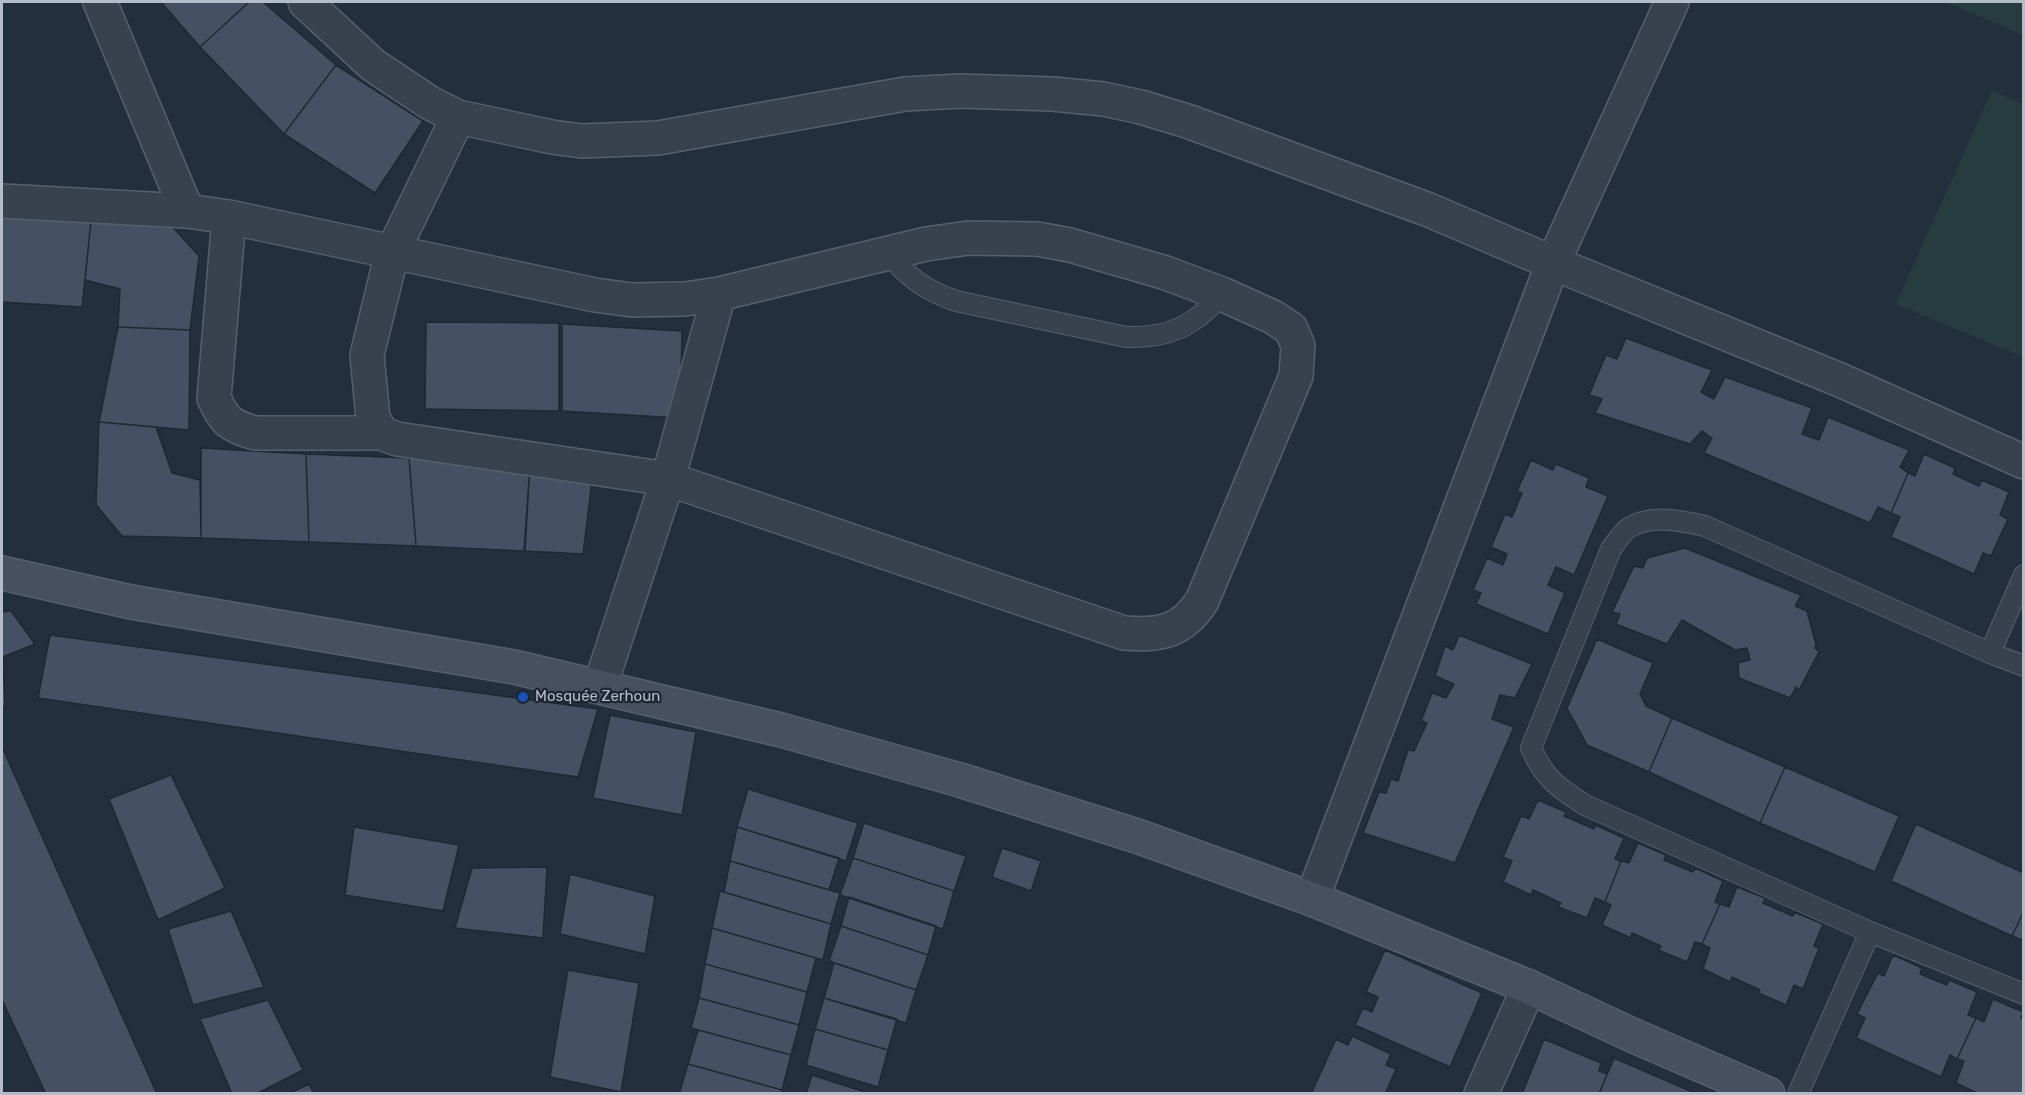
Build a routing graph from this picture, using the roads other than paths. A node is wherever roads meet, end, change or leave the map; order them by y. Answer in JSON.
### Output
{"nodes":[{"id":1,"x":99,"y":2,"type":"edge"},
{"id":2,"x":305,"y":2,"type":"edge"},
{"id":3,"x":1672,"y":2,"type":"edge"},
{"id":4,"x":458,"y":117,"type":"junction"},
{"id":5,"x":2,"y":201,"type":"edge"},
{"id":6,"x":187,"y":211,"type":"junction"},
{"id":7,"x":229,"y":217,"type":"junction"},
{"id":8,"x":888,"y":252,"type":"junction"},
{"id":9,"x":392,"y":253,"type":"junction"},
{"id":10,"x":1553,"y":263,"type":"junction"},
{"id":11,"x":719,"y":294,"type":"junction"},
{"id":12,"x":1221,"y":294,"type":"junction"},
{"id":13,"x":381,"y":433,"type":"junction"},
{"id":14,"x":2024,"y":462,"type":"edge"},
{"id":15,"x":668,"y":479,"type":"junction"},
{"id":16,"x":2,"y":573,"type":"edge"},
{"id":17,"x":2024,"y":575,"type":"edge"},
{"id":18,"x":1990,"y":653,"type":"junction"},
{"id":19,"x":2024,"y":666,"type":"edge"},
{"id":20,"x":600,"y":686,"type":"junction"},
{"id":21,"x":1312,"y":899,"type":"junction"},
{"id":22,"x":1870,"y":932,"type":"junction"},
{"id":23,"x":1529,"y":987,"type":"junction"},
{"id":24,"x":2024,"y":994,"type":"edge"},
{"id":25,"x":1481,"y":1094,"type":"edge"},
{"id":26,"x":1768,"y":1094,"type":"edge"},
{"id":27,"x":1798,"y":1094,"type":"edge"}],
"edges":[{"from":1,"to":6,"type":"street"},
{"from":2,"to":4,"type":"street"},
{"from":3,"to":10,"type":"street"},
{"from":4,"to":9,"type":"street"},
{"from":4,"to":10,"type":"street"},
{"from":5,"to":6,"type":"street"},
{"from":6,"to":7,"type":"street"},
{"from":7,"to":9,"type":"street"},
{"from":7,"to":13,"type":"street"},
{"from":8,"to":11,"type":"street"},
{"from":8,"to":12,"type":"street"},
{"from":8,"to":12,"type":"lane"},
{"from":9,"to":11,"type":"street"},
{"from":9,"to":13,"type":"street"},
{"from":10,"to":14,"type":"street"},
{"from":10,"to":21,"type":"street"},
{"from":11,"to":15,"type":"street"},
{"from":12,"to":15,"type":"street"},
{"from":13,"to":15,"type":"street"},
{"from":15,"to":20,"type":"street"},
{"from":16,"to":20,"type":"street"},
{"from":17,"to":18,"type":"lane"},
{"from":18,"to":19,"type":"lane"},
{"from":18,"to":22,"type":"lane"},
{"from":20,"to":21,"type":"street"},
{"from":21,"to":23,"type":"street"},
{"from":22,"to":24,"type":"lane"},
{"from":22,"to":27,"type":"lane"},
{"from":23,"to":25,"type":"street"},
{"from":23,"to":26,"type":"street"}]}
